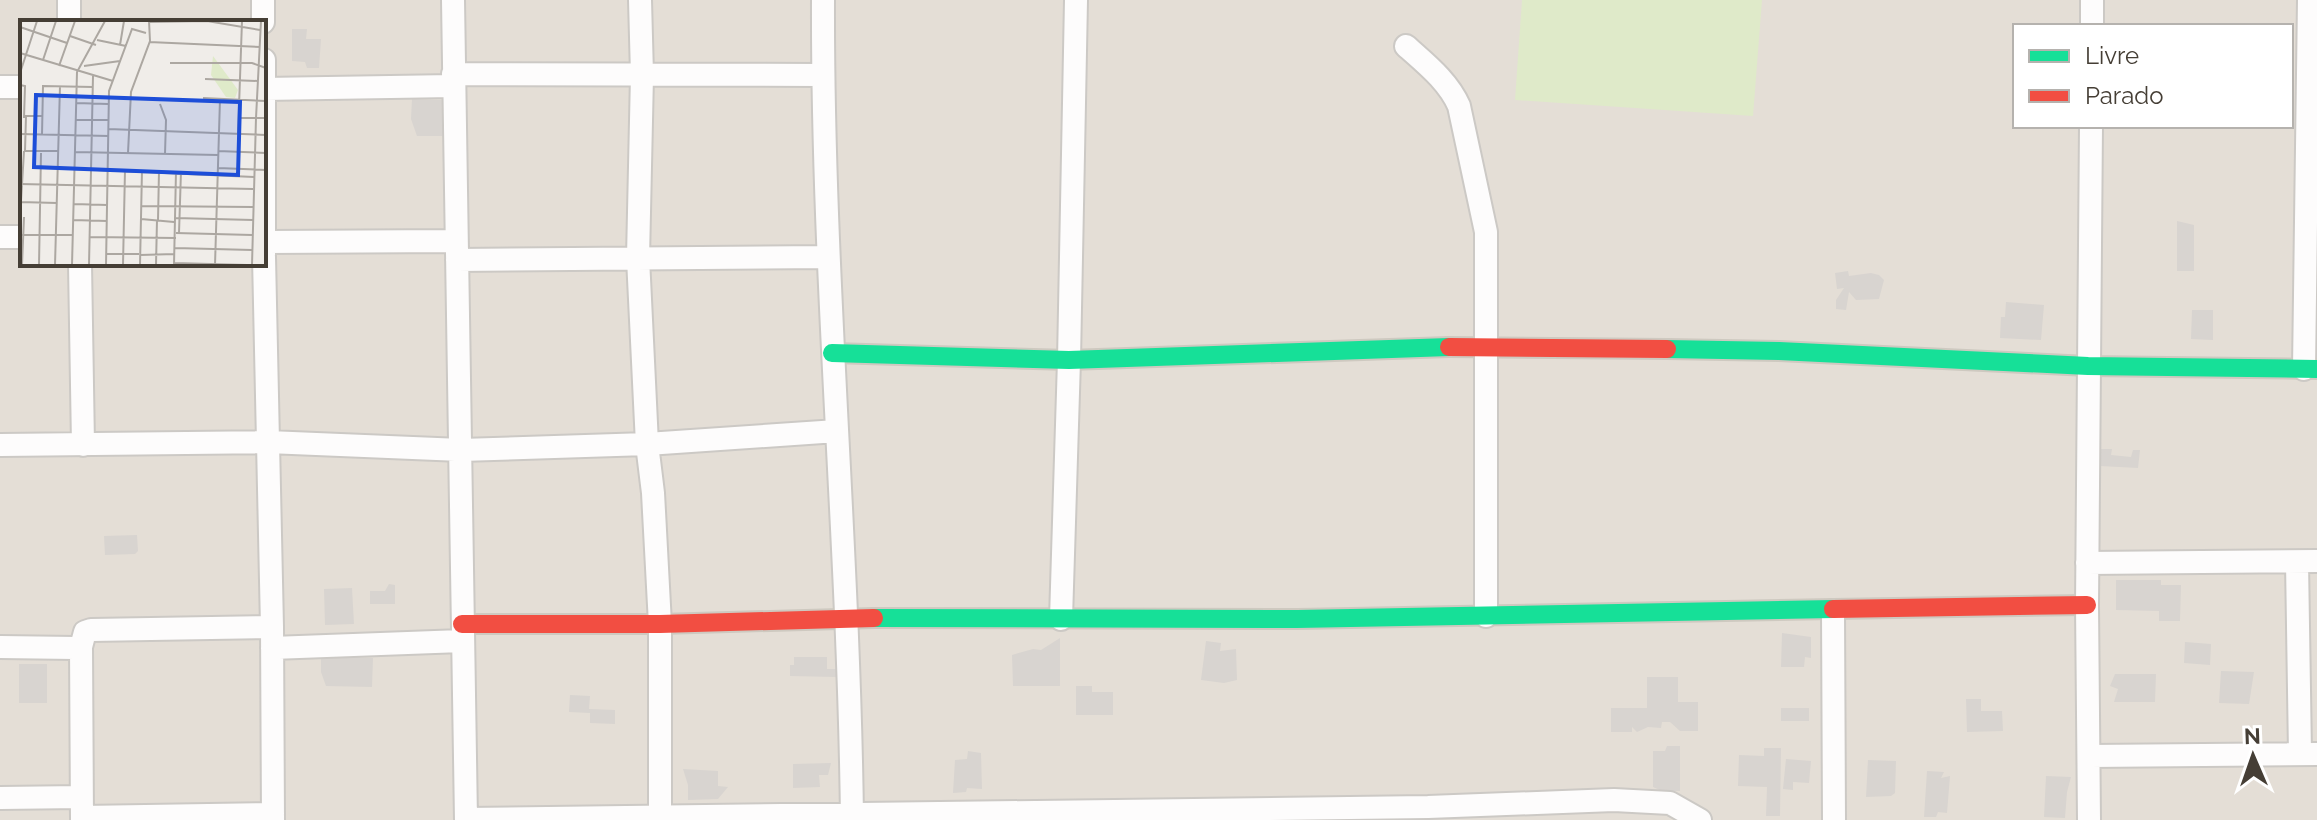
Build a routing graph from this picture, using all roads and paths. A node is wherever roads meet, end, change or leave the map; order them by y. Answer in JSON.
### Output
{"nodes":[{"id":1,"x":453,"y":0,"type":"edge"},
{"id":2,"x":640,"y":0,"type":"edge"},
{"id":3,"x":823,"y":0,"type":"edge"},
{"id":4,"x":1076,"y":0,"type":"edge"},
{"id":5,"x":2092,"y":0,"type":"edge"},
{"id":6,"x":2309,"y":0,"type":"edge"},
{"id":7,"x":2092,"y":24,"type":"edge"},
{"id":8,"x":1406,"y":46,"type":"dead end"},
{"id":9,"x":642,"y":75,"type":"junction"},
{"id":10,"x":822,"y":75,"type":"junction"},
{"id":11,"x":453,"y":80,"type":"junction"},
{"id":12,"x":266,"y":89,"type":"edge"},
{"id":13,"x":2091,"y":128,"type":"edge"},
{"id":14,"x":2311,"y":174,"type":"edge"},
{"id":15,"x":266,"y":242,"type":"edge"},
{"id":16,"x":456,"y":250,"type":"junction"},
{"id":17,"x":827,"y":257,"type":"junction"},
{"id":18,"x":638,"y":258,"type":"junction"},
{"id":19,"x":80,"y":266,"type":"edge"},
{"id":20,"x":264,"y":266,"type":"edge"},
{"id":21,"x":1486,"y":346,"type":"junction"},
{"id":22,"x":832,"y":353,"type":"junction"},
{"id":23,"x":1069,"y":360,"type":"junction"},
{"id":24,"x":2088,"y":366,"type":"junction"},
{"id":25,"x":2311,"y":369,"type":"edge"},
{"id":26,"x":837,"y":431,"type":"junction"},
{"id":27,"x":268,"y":442,"type":"junction"},
{"id":28,"x":647,"y":444,"type":"junction"},
{"id":29,"x":0,"y":445,"type":"edge"},
{"id":30,"x":83,"y":445,"type":"junction"},
{"id":31,"x":461,"y":450,"type":"junction"},
{"id":32,"x":2307,"y":562,"type":"edge"},
{"id":33,"x":2087,"y":563,"type":"junction"},
{"id":34,"x":2087,"y":605,"type":"junction"},
{"id":35,"x":1833,"y":611,"type":"junction"},
{"id":36,"x":1486,"y":616,"type":"junction"},
{"id":37,"x":847,"y":618,"type":"junction"},
{"id":38,"x":1061,"y":619,"type":"junction"},
{"id":39,"x":660,"y":624,"type":"junction"},
{"id":40,"x":462,"y":632,"type":"junction"},
{"id":41,"x":272,"y":637,"type":"junction"},
{"id":42,"x":0,"y":647,"type":"edge"},
{"id":43,"x":81,"y":647,"type":"junction"},
{"id":44,"x":2308,"y":754,"type":"edge"},
{"id":45,"x":2090,"y":756,"type":"junction"},
{"id":46,"x":0,"y":798,"type":"edge"},
{"id":47,"x":1615,"y":810,"type":"edge"},
{"id":48,"x":82,"y":811,"type":"edge"},
{"id":49,"x":1671,"y":811,"type":"edge"},
{"id":50,"x":1234,"y":814,"type":"edge"},
{"id":51,"x":1428,"y":814,"type":"edge"},
{"id":52,"x":1040,"y":815,"type":"edge"},
{"id":53,"x":273,"y":817,"type":"edge"},
{"id":54,"x":852,"y":818,"type":"edge"},
{"id":55,"x":660,"y":819,"type":"edge"},
{"id":56,"x":466,"y":820,"type":"edge"},
{"id":57,"x":1700,"y":820,"type":"edge"},
{"id":58,"x":1834,"y":820,"type":"edge"},
{"id":59,"x":2089,"y":820,"type":"edge"}],
"edges":[{"from":1,"to":11,"type":"street"},
{"from":2,"to":9,"type":"street"},
{"from":3,"to":10,"type":"street"},
{"from":4,"to":23,"type":"street"},
{"from":5,"to":7,"type":"street"},
{"from":6,"to":14,"type":"street"},
{"from":8,"to":21,"type":"street"},
{"from":9,"to":10,"type":"street"},
{"from":9,"to":11,"type":"street"},
{"from":9,"to":18,"type":"street"},
{"from":10,"to":17,"type":"street"},
{"from":11,"to":12,"type":"street"},
{"from":11,"to":16,"type":"street"},
{"from":13,"to":24,"type":"street"},
{"from":14,"to":25,"type":"street"},
{"from":15,"to":16,"type":"street"},
{"from":16,"to":18,"type":"street"},
{"from":16,"to":31,"type":"street"},
{"from":17,"to":18,"type":"street"},
{"from":17,"to":22,"type":"street"},
{"from":18,"to":28,"type":"street"},
{"from":19,"to":30,"type":"street"},
{"from":20,"to":27,"type":"street"},
{"from":21,"to":23,"type":"street"},
{"from":21,"to":24,"type":"street"},
{"from":21,"to":36,"type":"street"},
{"from":22,"to":23,"type":"street"},
{"from":22,"to":26,"type":"street"},
{"from":23,"to":38,"type":"street"},
{"from":24,"to":25,"type":"street"},
{"from":24,"to":33,"type":"street"},
{"from":26,"to":28,"type":"street"},
{"from":26,"to":37,"type":"street"},
{"from":27,"to":30,"type":"street"},
{"from":27,"to":31,"type":"street"},
{"from":27,"to":41,"type":"street"},
{"from":28,"to":31,"type":"street"},
{"from":28,"to":39,"type":"street"},
{"from":29,"to":30,"type":"street"},
{"from":31,"to":40,"type":"street"},
{"from":32,"to":33,"type":"street"},
{"from":32,"to":44,"type":"street"},
{"from":33,"to":34,"type":"street"},
{"from":34,"to":35,"type":"street"},
{"from":34,"to":45,"type":"street"},
{"from":35,"to":36,"type":"street"},
{"from":35,"to":58,"type":"street"},
{"from":36,"to":38,"type":"street"},
{"from":37,"to":38,"type":"street"},
{"from":37,"to":39,"type":"street"},
{"from":37,"to":54,"type":"street"},
{"from":39,"to":40,"type":"street"},
{"from":39,"to":55,"type":"street"},
{"from":40,"to":41,"type":"street"},
{"from":40,"to":56,"type":"street"},
{"from":41,"to":43,"type":"street"},
{"from":41,"to":53,"type":"street"},
{"from":42,"to":43,"type":"street"},
{"from":43,"to":48,"type":"street"},
{"from":44,"to":45,"type":"street"},
{"from":45,"to":59,"type":"street"},
{"from":46,"to":48,"type":"street"},
{"from":47,"to":49,"type":"street"},
{"from":47,"to":51,"type":"street"},
{"from":48,"to":53,"type":"street"},
{"from":49,"to":57,"type":"street"},
{"from":50,"to":51,"type":"street"},
{"from":50,"to":52,"type":"street"},
{"from":52,"to":54,"type":"street"},
{"from":54,"to":55,"type":"street"},
{"from":55,"to":56,"type":"street"}]}
